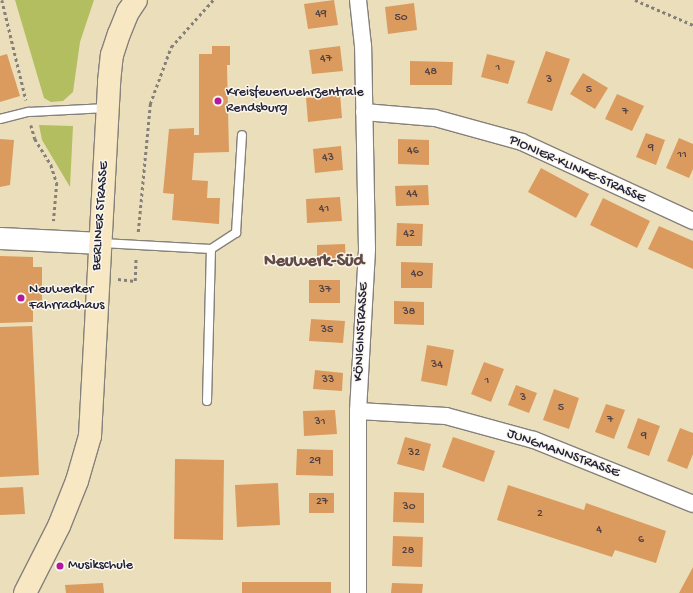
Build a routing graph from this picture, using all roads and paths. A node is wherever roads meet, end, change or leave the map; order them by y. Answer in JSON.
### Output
{"nodes":[{"id":1,"x":136,"y":0,"type":"edge"},
{"id":2,"x":213,"y":0,"type":"edge"},
{"id":3,"x":358,"y":0,"type":"edge"},
{"id":4,"x":635,"y":0,"type":"edge"},
{"id":5,"x":693,"y":25,"type":"edge"},
{"id":6,"x":108,"y":108,"type":"junction"},
{"id":7,"x":364,"y":112,"type":"junction"},
{"id":8,"x":0,"y":119,"type":"edge"},
{"id":9,"x":242,"y":135,"type":"dead end"},
{"id":10,"x":693,"y":221,"type":"edge"},
{"id":11,"x":0,"y":238,"type":"edge"},
{"id":12,"x":101,"y":243,"type":"junction"},
{"id":13,"x":136,"y":246,"type":"junction"},
{"id":14,"x":211,"y":249,"type":"junction"},
{"id":15,"x":97,"y":278,"type":"junction"},
{"id":16,"x":206,"y":401,"type":"dead end"},
{"id":17,"x":358,"y":411,"type":"junction"},
{"id":18,"x":693,"y":504,"type":"edge"},
{"id":19,"x":25,"y":593,"type":"edge"},
{"id":20,"x":358,"y":593,"type":"edge"}],
"edges":[{"from":1,"to":6,"type":"main road","name":"BERLINER STRASSE"},
{"from":2,"to":13,"type":"path"},
{"from":3,"to":7,"type":"street","name":"KÖNIGINSTRASSE"},
{"from":4,"to":5,"type":"path"},
{"from":6,"to":8,"type":"lane"},
{"from":6,"to":12,"type":"main road","name":"BERLINER STRASSE"},
{"from":7,"to":10,"type":"street","name":"PIONIER-KLINKE-STRASSE"},
{"from":7,"to":17,"type":"street","name":"KÖNIGINSTRASSE"},
{"from":9,"to":14,"type":"lane"},
{"from":11,"to":12,"type":"street"},
{"from":12,"to":13,"type":"lane"},
{"from":12,"to":15,"type":"main road","name":"BERLINER STRASSE"},
{"from":13,"to":14,"type":"lane"},
{"from":13,"to":15,"type":"path"},
{"from":14,"to":16,"type":"lane"},
{"from":15,"to":19,"type":"main road","name":"BERLINER STRASSE"},
{"from":17,"to":18,"type":"street","name":"JUNGMANNSTRASSE"},
{"from":17,"to":20,"type":"street","name":"KÖNIGINSTRASSE"}]}
